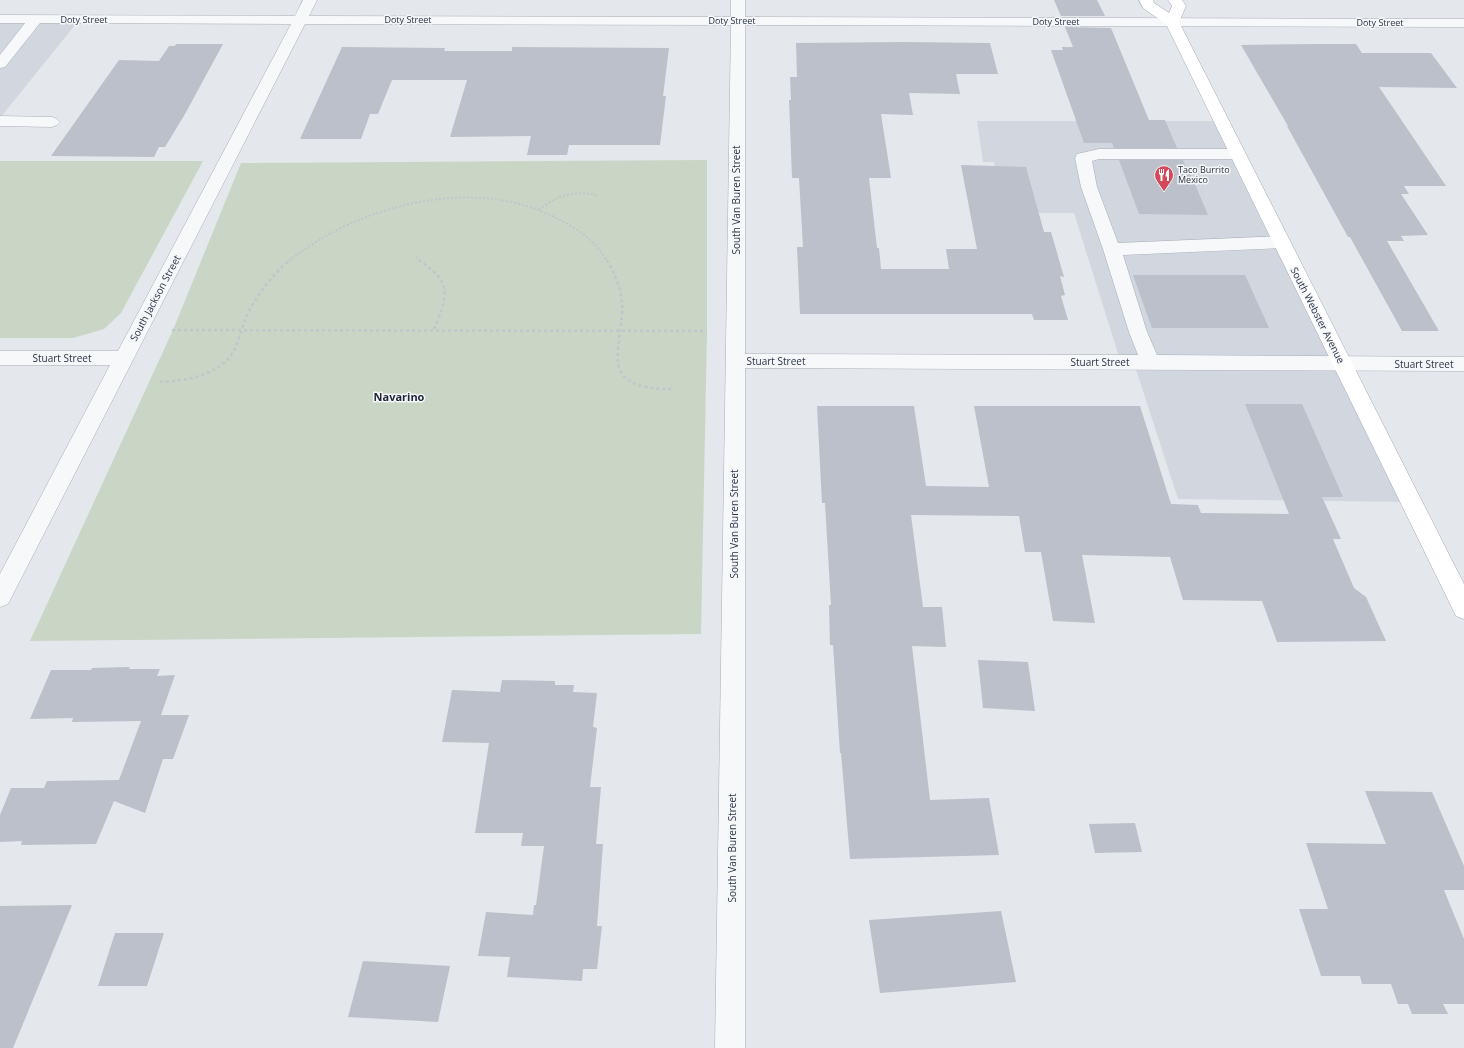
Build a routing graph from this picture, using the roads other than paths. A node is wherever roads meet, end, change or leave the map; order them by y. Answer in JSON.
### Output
{"nodes":[{"id":1,"x":310,"y":0,"type":"edge"},
{"id":2,"x":738,"y":0,"type":"edge"},
{"id":3,"x":1146,"y":0,"type":"edge"},
{"id":4,"x":1176,"y":0,"type":"edge"},
{"id":5,"x":0,"y":19,"type":"edge"},
{"id":6,"x":35,"y":20,"type":"junction"},
{"id":7,"x":299,"y":20,"type":"junction"},
{"id":8,"x":738,"y":21,"type":"junction"},
{"id":9,"x":1172,"y":22,"type":"junction"},
{"id":10,"x":1464,"y":23,"type":"edge"},
{"id":11,"x":5,"y":53,"type":"edge"},
{"id":12,"x":0,"y":64,"type":"edge"},
{"id":13,"x":0,"y":121,"type":"edge"},
{"id":14,"x":52,"y":122,"type":"dead end"},
{"id":15,"x":1237,"y":154,"type":"junction"},
{"id":16,"x":1281,"y":242,"type":"junction"},
{"id":17,"x":1112,"y":249,"type":"junction"},
{"id":18,"x":0,"y":358,"type":"edge"},
{"id":19,"x":124,"y":358,"type":"junction"},
{"id":20,"x":735,"y":361,"type":"junction"},
{"id":21,"x":1151,"y":363,"type":"junction"},
{"id":22,"x":1343,"y":363,"type":"junction"},
{"id":23,"x":1464,"y":364,"type":"edge"},
{"id":24,"x":0,"y":597,"type":"edge"},
{"id":25,"x":1464,"y":608,"type":"edge"},
{"id":26,"x":730,"y":1048,"type":"edge"}],
"edges":[{"from":1,"to":7,"type":"street","name":"South Jackson Street"},
{"from":2,"to":8,"type":"street","name":"South Van Buren Street"},
{"from":3,"to":9,"type":"main road","name":"South Webster Avenue"},
{"from":4,"to":9,"type":"main road"},
{"from":5,"to":6,"type":"street","name":"Doty Street"},
{"from":6,"to":7,"type":"street","name":"Doty Street"},
{"from":6,"to":11,"type":"street"},
{"from":7,"to":8,"type":"street","name":"Doty Street"},
{"from":7,"to":19,"type":"street","name":"South Jackson Street"},
{"from":8,"to":9,"type":"street","name":"Doty Street"},
{"from":8,"to":20,"type":"street","name":"South Van Buren Street"},
{"from":9,"to":10,"type":"street","name":"Doty Street"},
{"from":9,"to":15,"type":"main road","name":"South Webster Avenue"},
{"from":11,"to":12,"type":"street"},
{"from":13,"to":14,"type":"street"},
{"from":15,"to":16,"type":"main road","name":"South Webster Avenue"},
{"from":15,"to":17,"type":"street"},
{"from":16,"to":17,"type":"street"},
{"from":16,"to":22,"type":"main road","name":"South Webster Avenue"},
{"from":17,"to":21,"type":"street"},
{"from":18,"to":19,"type":"street","name":"Stuart Street"},
{"from":19,"to":24,"type":"street","name":"South Jackson Street"},
{"from":20,"to":21,"type":"street","name":"Stuart Street"},
{"from":20,"to":26,"type":"street","name":"South Van Buren Street"},
{"from":21,"to":22,"type":"street","name":"Stuart Street"},
{"from":22,"to":23,"type":"street","name":"Stuart Street"},
{"from":22,"to":25,"type":"main road","name":"South Webster Avenue"}]}
